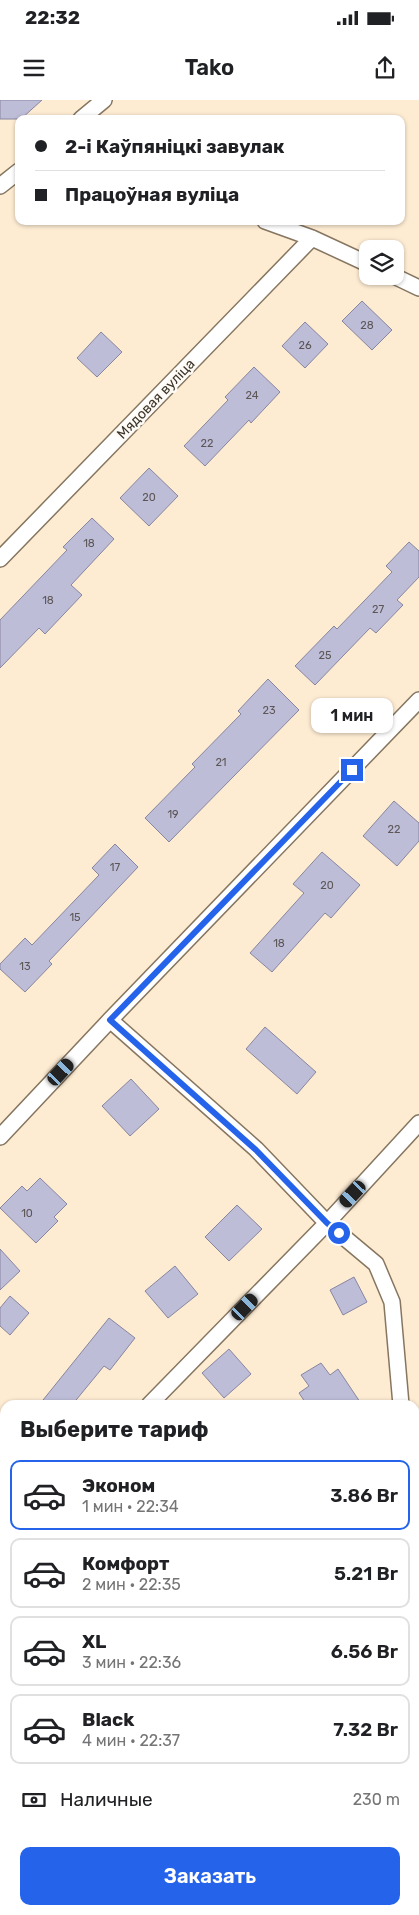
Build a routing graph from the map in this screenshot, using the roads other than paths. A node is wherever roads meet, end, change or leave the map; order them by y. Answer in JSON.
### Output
{"nodes":[{"id":1,"x":104,"y":100,"type":"edge"},
{"id":2,"x":86,"y":115,"type":"edge"},
{"id":3,"x":15,"y":173,"type":"edge"},
{"id":4,"x":0,"y":186,"type":"edge"},
{"id":5,"x":277,"y":225,"type":"edge"},
{"id":6,"x":312,"y":238,"type":"junction"},
{"id":7,"x":359,"y":260,"type":"edge"},
{"id":8,"x":404,"y":281,"type":"edge"},
{"id":9,"x":419,"y":288,"type":"edge"},
{"id":10,"x":0,"y":559,"type":"edge"},
{"id":11,"x":419,"y":700,"type":"edge"},
{"id":12,"x":110,"y":1020,"type":"junction"},
{"id":13,"x":419,"y":1123,"type":"edge"},
{"id":14,"x":0,"y":1137,"type":"edge"},
{"id":15,"x":327,"y":1223,"type":"junction"},
{"id":16,"x":154,"y":1400,"type":"edge"},
{"id":17,"x":401,"y":1400,"type":"edge"}],
"edges":[{"from":1,"to":2,"type":"street"},
{"from":3,"to":4,"type":"street"},
{"from":5,"to":6,"type":"street"},
{"from":6,"to":7,"type":"street"},
{"from":6,"to":10,"type":"street","name":"Мядовая вуліца"},
{"from":8,"to":9,"type":"street"},
{"from":11,"to":12,"type":"street"},
{"from":12,"to":14,"type":"street"},
{"from":12,"to":15,"type":"street"},
{"from":13,"to":15,"type":"street"},
{"from":15,"to":16,"type":"street"},
{"from":15,"to":17,"type":"street"}]}
